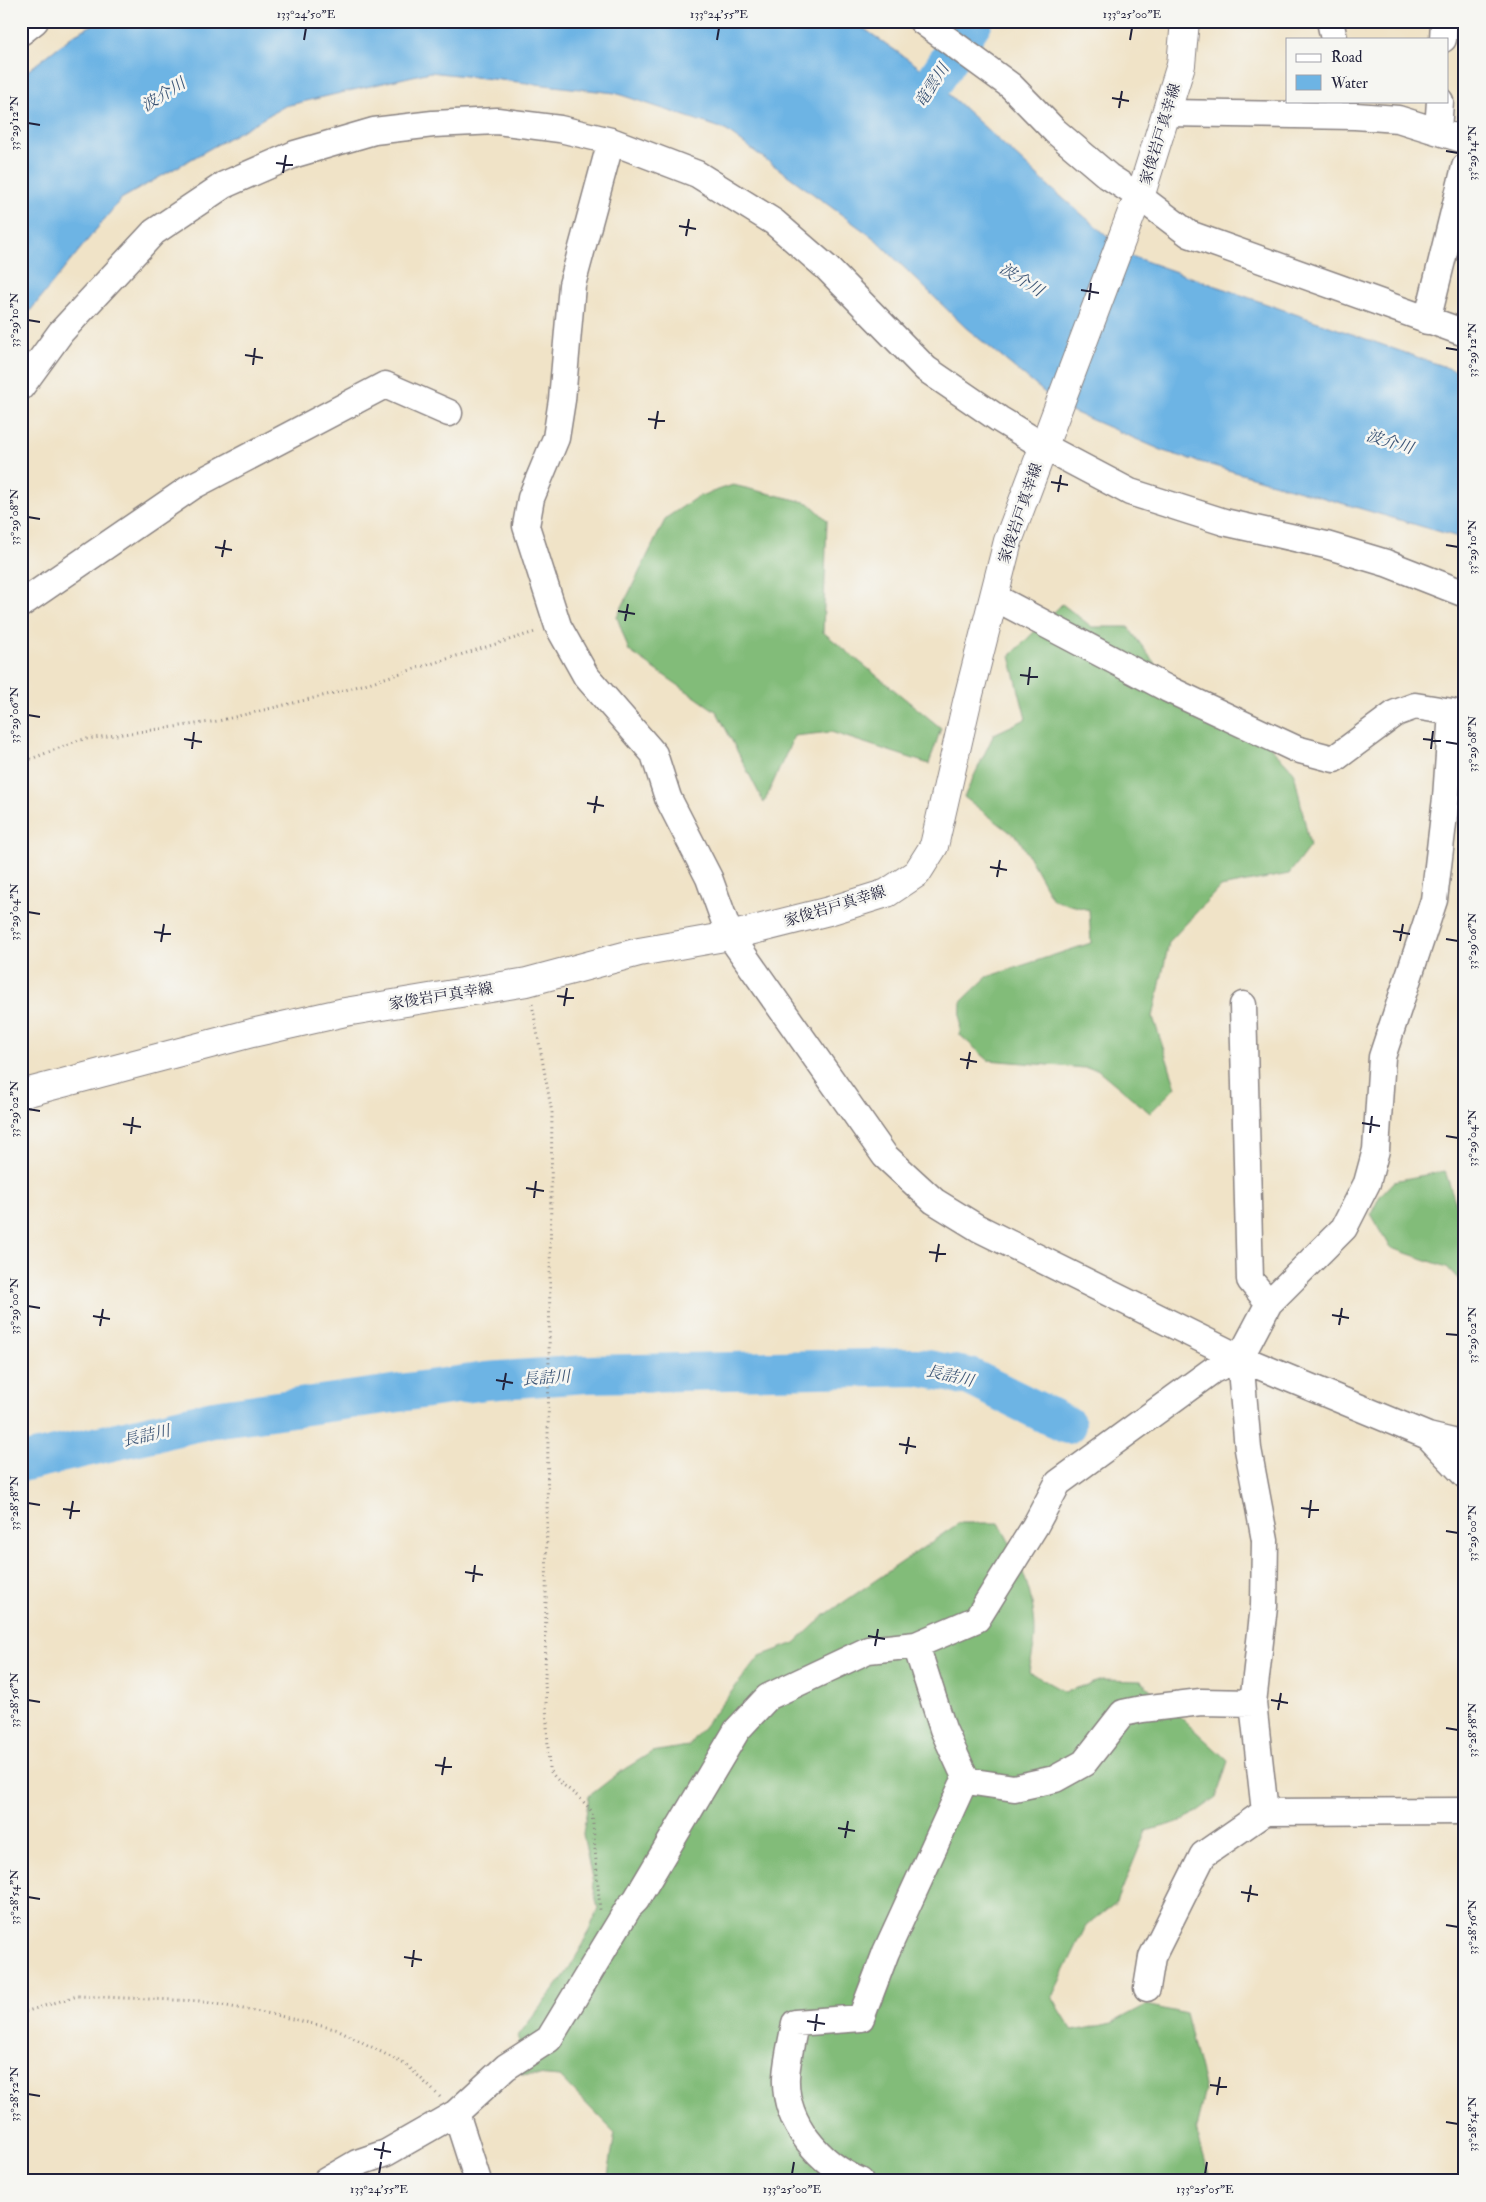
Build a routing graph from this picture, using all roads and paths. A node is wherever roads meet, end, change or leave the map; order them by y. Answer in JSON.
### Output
{"nodes":[{"id":1,"x":35,"y":21,"type":"edge"},
{"id":2,"x":1185,"y":21,"type":"edge"},
{"id":3,"x":1330,"y":21,"type":"edge"},
{"id":4,"x":1444,"y":21,"type":"edge"},
{"id":5,"x":932,"y":29,"type":"edge"},
{"id":6,"x":21,"y":32,"type":"edge"},
{"id":7,"x":1334,"y":38,"type":"edge"},
{"id":8,"x":1443,"y":38,"type":"edge"},
{"id":9,"x":1440,"y":102,"type":"edge"},
{"id":10,"x":1353,"y":109,"type":"edge"},
{"id":11,"x":1167,"y":113,"type":"junction"},
{"id":12,"x":1438,"y":130,"type":"junction"},
{"id":13,"x":1465,"y":140,"type":"edge"},
{"id":14,"x":612,"y":141,"type":"junction"},
{"id":15,"x":1465,"y":167,"type":"edge"},
{"id":16,"x":1136,"y":205,"type":"junction"},
{"id":17,"x":1427,"y":321,"type":"junction"},
{"id":18,"x":1465,"y":333,"type":"edge"},
{"id":19,"x":21,"y":387,"type":"edge"},
{"id":20,"x":449,"y":413,"type":"dead end"},
{"id":21,"x":1046,"y":441,"type":"junction"},
{"id":22,"x":1465,"y":594,"type":"edge"},
{"id":23,"x":994,"y":597,"type":"junction"},
{"id":24,"x":21,"y":604,"type":"edge"},
{"id":25,"x":558,"y":626,"type":"junction"},
{"id":26,"x":21,"y":763,"type":"edge"},
{"id":27,"x":730,"y":936,"type":"junction"},
{"id":28,"x":527,"y":982,"type":"junction"},
{"id":29,"x":1244,"y":1005,"type":"dead end"},
{"id":30,"x":21,"y":1094,"type":"edge"},
{"id":31,"x":1269,"y":1303,"type":"junction"},
{"id":32,"x":1240,"y":1358,"type":"junction"},
{"id":33,"x":1428,"y":1436,"type":"junction"},
{"id":34,"x":1465,"y":1446,"type":"edge"},
{"id":35,"x":1465,"y":1475,"type":"edge"},
{"id":36,"x":916,"y":1645,"type":"junction"},
{"id":37,"x":1253,"y":1703,"type":"junction"},
{"id":38,"x":967,"y":1781,"type":"junction"},
{"id":39,"x":1465,"y":1811,"type":"edge"},
{"id":40,"x":1265,"y":1812,"type":"junction"},
{"id":41,"x":603,"y":1950,"type":"junction"},
{"id":42,"x":1147,"y":1988,"type":"dead end"},
{"id":43,"x":21,"y":2013,"type":"edge"},
{"id":44,"x":456,"y":2113,"type":"junction"},
{"id":45,"x":326,"y":2181,"type":"edge"},
{"id":46,"x":478,"y":2181,"type":"edge"},
{"id":47,"x":860,"y":2181,"type":"edge"}],
"edges":[{"from":1,"to":6,"type":"street"},
{"from":2,"to":11,"type":"main road","name":"家俊岩戸真幸線"},
{"from":3,"to":7,"type":"street"},
{"from":4,"to":8,"type":"street"},
{"from":5,"to":16,"type":"street"},
{"from":9,"to":12,"type":"street"},
{"from":10,"to":11,"type":"street"},
{"from":10,"to":12,"type":"street"},
{"from":11,"to":16,"type":"main road","name":"家俊岩戸真幸線"},
{"from":12,"to":13,"type":"street"},
{"from":14,"to":19,"type":"street"},
{"from":14,"to":21,"type":"street"},
{"from":14,"to":25,"type":"street"},
{"from":15,"to":17,"type":"street"},
{"from":16,"to":17,"type":"street"},
{"from":16,"to":21,"type":"main road","name":"家俊岩戸真幸線"},
{"from":17,"to":18,"type":"street"},
{"from":20,"to":24,"type":"street"},
{"from":21,"to":22,"type":"street"},
{"from":21,"to":23,"type":"main road","name":"家俊岩戸真幸線"},
{"from":23,"to":27,"type":"main road","name":"家俊岩戸真幸線"},
{"from":23,"to":31,"type":"street"},
{"from":25,"to":26,"type":"path"},
{"from":25,"to":27,"type":"street"},
{"from":27,"to":28,"type":"main road","name":"家俊岩戸真幸線"},
{"from":27,"to":32,"type":"street"},
{"from":28,"to":30,"type":"main road","name":"家俊岩戸真幸線"},
{"from":28,"to":41,"type":"path"},
{"from":29,"to":31,"type":"street"},
{"from":31,"to":32,"type":"street"},
{"from":32,"to":33,"type":"street"},
{"from":32,"to":36,"type":"street"},
{"from":32,"to":37,"type":"street"},
{"from":33,"to":34,"type":"street"},
{"from":33,"to":35,"type":"street"},
{"from":36,"to":38,"type":"street"},
{"from":36,"to":41,"type":"street"},
{"from":37,"to":38,"type":"street"},
{"from":37,"to":40,"type":"street"},
{"from":38,"to":47,"type":"street"},
{"from":39,"to":40,"type":"street"},
{"from":40,"to":42,"type":"street"},
{"from":41,"to":44,"type":"street"},
{"from":43,"to":44,"type":"path"},
{"from":44,"to":45,"type":"street"},
{"from":44,"to":46,"type":"street"}]}
